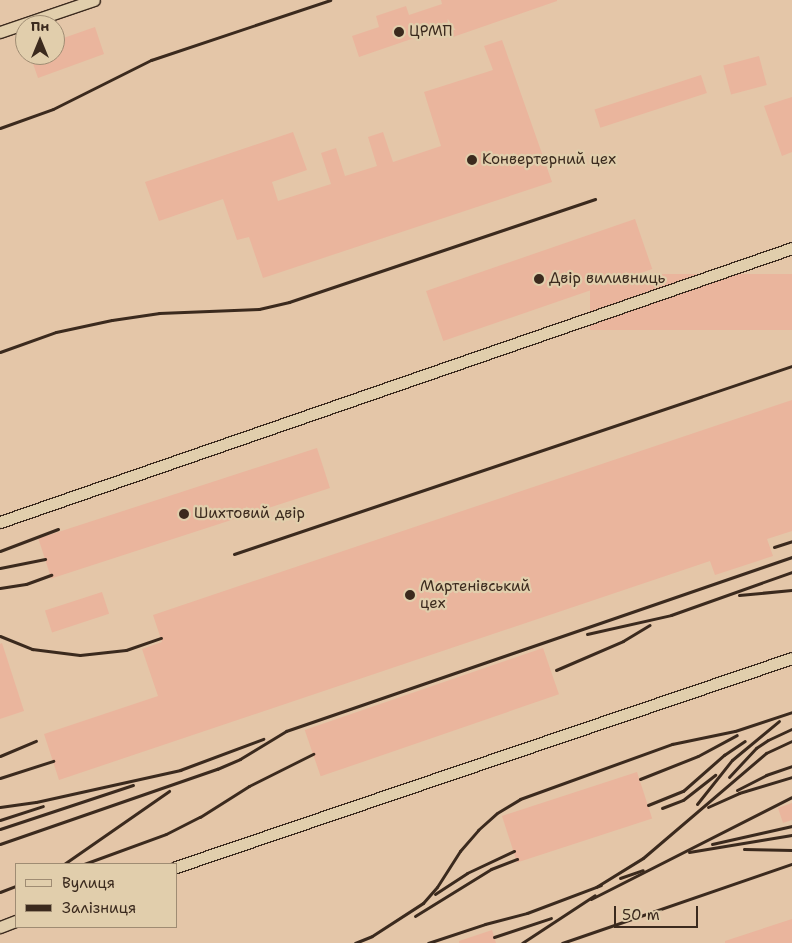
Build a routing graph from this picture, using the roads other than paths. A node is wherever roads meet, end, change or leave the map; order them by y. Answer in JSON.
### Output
{"nodes":[{"id":1,"x":94,"y":0,"type":"edge"},
{"id":2,"x":0,"y":32,"type":"edge"},
{"id":3,"x":792,"y":248,"type":"edge"},
{"id":4,"x":0,"y":522,"type":"edge"},
{"id":5,"x":792,"y":658,"type":"edge"},
{"id":6,"x":178,"y":866,"type":"edge"},
{"id":7,"x":15,"y":921,"type":"edge"},
{"id":8,"x":0,"y":927,"type":"edge"}],
"edges":[{"from":1,"to":2,"type":"lane"},
{"from":3,"to":4,"type":"lane"},
{"from":5,"to":6,"type":"lane"},
{"from":7,"to":8,"type":"lane"}]}
